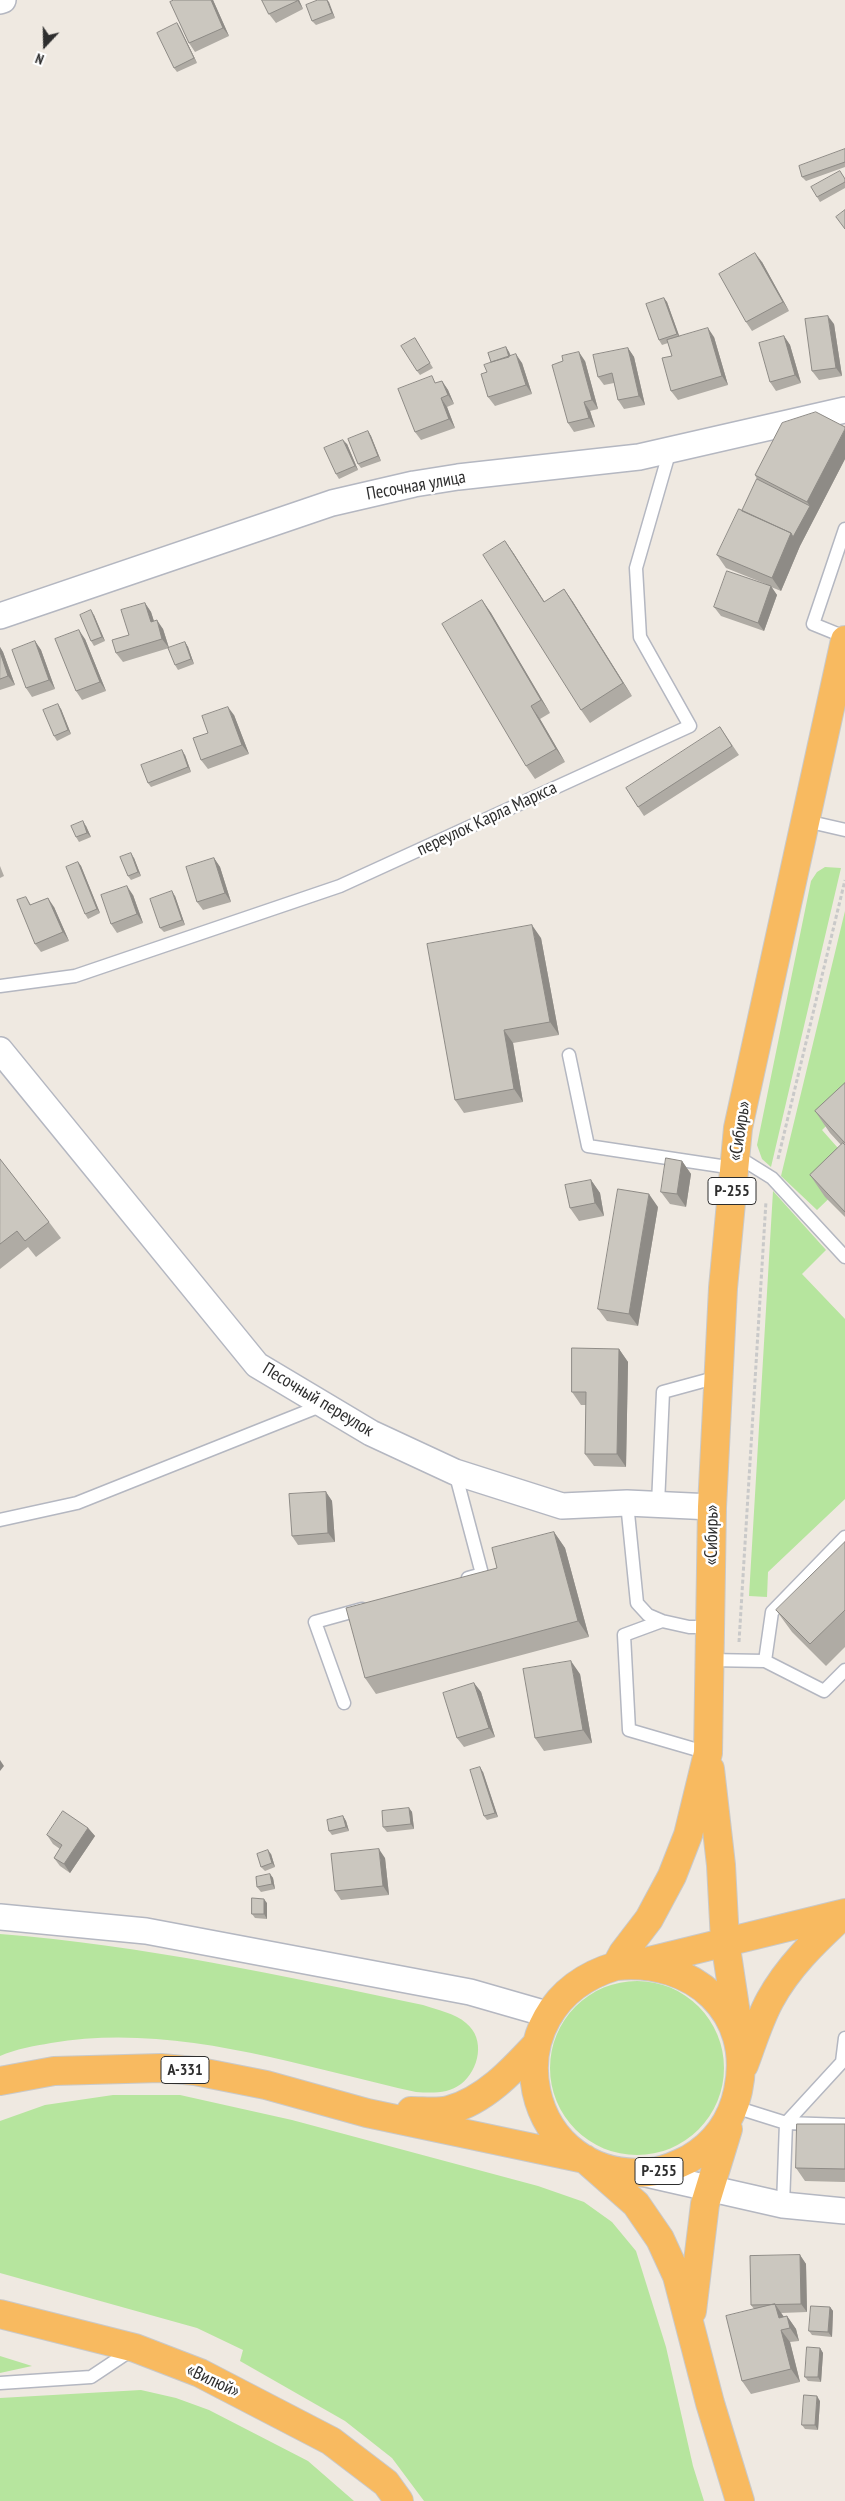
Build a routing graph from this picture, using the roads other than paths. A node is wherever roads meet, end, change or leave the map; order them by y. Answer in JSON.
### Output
{"nodes":[{"id":1,"x":845,"y":410,"type":"edge"},
{"id":2,"x":670,"y":450,"type":"junction"},
{"id":3,"x":845,"y":529,"type":"edge"},
{"id":4,"x":0,"y":616,"type":"edge"},
{"id":5,"x":845,"y":639,"type":"edge"},
{"id":6,"x":838,"y":700,"type":"edge"},
{"id":7,"x":806,"y":821,"type":"junction"},
{"id":8,"x":845,"y":830,"type":"edge"},
{"id":9,"x":0,"y":986,"type":"edge"},
{"id":10,"x":0,"y":1050,"type":"edge"},
{"id":11,"x":569,"y":1056,"type":"dead end"},
{"id":12,"x":735,"y":1162,"type":"junction"},
{"id":13,"x":845,"y":1257,"type":"edge"},
{"id":14,"x":718,"y":1377,"type":"junction"},
{"id":15,"x":322,"y":1405,"type":"junction"},
{"id":16,"x":455,"y":1472,"type":"junction"},
{"id":17,"x":627,"y":1503,"type":"junction"},
{"id":18,"x":658,"y":1504,"type":"junction"},
{"id":19,"x":712,"y":1507,"type":"junction"},
{"id":20,"x":0,"y":1520,"type":"edge"},
{"id":21,"x":845,"y":1537,"type":"edge"},
{"id":22,"x":454,"y":1582,"type":"edge"},
{"id":23,"x":371,"y":1606,"type":"edge"},
{"id":24,"x":662,"y":1622,"type":"junction"},
{"id":25,"x":710,"y":1627,"type":"junction"},
{"id":26,"x":709,"y":1660,"type":"junction"},
{"id":27,"x":765,"y":1661,"type":"junction"},
{"id":28,"x":845,"y":1670,"type":"edge"},
{"id":29,"x":344,"y":1703,"type":"dead end"},
{"id":30,"x":708,"y":1753,"type":"junction"},
{"id":31,"x":845,"y":1914,"type":"edge"},
{"id":32,"x":0,"y":1917,"type":"edge"},
{"id":33,"x":725,"y":1941,"type":"junction"},
{"id":34,"x":626,"y":1965,"type":"junction"},
{"id":35,"x":550,"y":2014,"type":"junction"},
{"id":36,"x":845,"y":2038,"type":"edge"},
{"id":37,"x":536,"y":2045,"type":"junction"},
{"id":38,"x":742,"y":2071,"type":"junction"},
{"id":39,"x":0,"y":2081,"type":"edge"},
{"id":40,"x":734,"y":2107,"type":"junction"},
{"id":41,"x":366,"y":2113,"type":"junction"},
{"id":42,"x":786,"y":2123,"type":"junction"},
{"id":43,"x":845,"y":2125,"type":"edge"},
{"id":44,"x":585,"y":2159,"type":"junction"},
{"id":45,"x":639,"y":2173,"type":"junction"},
{"id":46,"x":709,"y":2187,"type":"junction"},
{"id":47,"x":783,"y":2205,"type":"junction"},
{"id":48,"x":845,"y":2211,"type":"edge"},
{"id":49,"x":0,"y":2314,"type":"edge"},
{"id":50,"x":690,"y":2328,"type":"junction"},
{"id":51,"x":135,"y":2348,"type":"junction"},
{"id":52,"x":0,"y":2383,"type":"edge"},
{"id":53,"x":399,"y":2501,"type":"edge"},
{"id":54,"x":740,"y":2501,"type":"edge"}],
"edges":[{"from":1,"to":2,"type":"street","name":"Песочная улица"},
{"from":2,"to":4,"type":"street","name":"Песочная улица"},
{"from":2,"to":9,"type":"lane","name":"переулок Карла Маркса"},
{"from":3,"to":5,"type":"lane"},
{"from":5,"to":6,"type":"highway","name":"«Сибирь»","number":"Р-255"},
{"from":6,"to":7,"type":"highway","name":"«Сибирь»","number":"Р-255"},
{"from":7,"to":8,"type":"lane"},
{"from":7,"to":12,"type":"highway","name":"«Сибирь»","number":"Р-255"},
{"from":10,"to":15,"type":"street","name":"Песочный переулок"},
{"from":11,"to":12,"type":"lane"},
{"from":12,"to":13,"type":"lane"},
{"from":12,"to":14,"type":"highway","name":"«Сибирь»","number":"Р-255"},
{"from":14,"to":18,"type":"lane"},
{"from":14,"to":19,"type":"highway","name":"«Сибирь»","number":"Р-255"},
{"from":15,"to":16,"type":"street","name":"Песочный переулок"},
{"from":15,"to":20,"type":"lane"},
{"from":16,"to":17,"type":"street","name":"Песочный переулок"},
{"from":16,"to":22,"type":"lane"},
{"from":17,"to":18,"type":"street","name":"Песочный переулок"},
{"from":17,"to":24,"type":"lane"},
{"from":18,"to":19,"type":"street","name":"Песочный переулок"},
{"from":19,"to":25,"type":"highway","name":"«Сибирь»","number":"Р-255"},
{"from":21,"to":27,"type":"lane"},
{"from":23,"to":29,"type":"lane"},
{"from":24,"to":25,"type":"lane"},
{"from":24,"to":30,"type":"lane"},
{"from":25,"to":26,"type":"highway","name":"«Сибирь»","number":"Р-255"},
{"from":26,"to":27,"type":"lane"},
{"from":26,"to":30,"type":"highway","name":"«Сибирь»","number":"Р-255"},
{"from":27,"to":28,"type":"lane"},
{"from":30,"to":33,"type":"highway","number":"Р-255"},
{"from":30,"to":34,"type":"highway","number":"Р-255"},
{"from":31,"to":33,"type":"highway"},
{"from":31,"to":38,"type":"highway"},
{"from":32,"to":35,"type":"street"},
{"from":33,"to":34,"type":"highway"},
{"from":33,"to":38,"type":"highway","number":"Р-255"},
{"from":34,"to":35,"type":"highway","number":"Р-255"},
{"from":34,"to":38,"type":"highway","number":"Р-255"},
{"from":35,"to":37,"type":"highway","number":"Р-255"},
{"from":36,"to":42,"type":"lane"},
{"from":37,"to":41,"type":"highway","number":"А-331"},
{"from":37,"to":44,"type":"highway","number":"Р-255"},
{"from":38,"to":40,"type":"highway","number":"Р-255"},
{"from":39,"to":41,"type":"highway","number":"А-331"},
{"from":40,"to":42,"type":"lane"},
{"from":40,"to":45,"type":"highway","number":"Р-255"},
{"from":40,"to":46,"type":"highway","number":"Р-255"},
{"from":41,"to":44,"type":"highway","number":"А-331"},
{"from":42,"to":43,"type":"lane"},
{"from":42,"to":47,"type":"lane"},
{"from":44,"to":45,"type":"highway","number":"Р-255"},
{"from":44,"to":50,"type":"highway","number":"Р-255"},
{"from":45,"to":46,"type":"street"},
{"from":46,"to":47,"type":"street"},
{"from":46,"to":50,"type":"highway","number":"Р-255"},
{"from":47,"to":48,"type":"street"},
{"from":49,"to":51,"type":"highway","name":"«Вилюй»"},
{"from":50,"to":54,"type":"highway","number":"Р-255"},
{"from":51,"to":52,"type":"lane"},
{"from":51,"to":53,"type":"highway","name":"«Вилюй»"}]}
